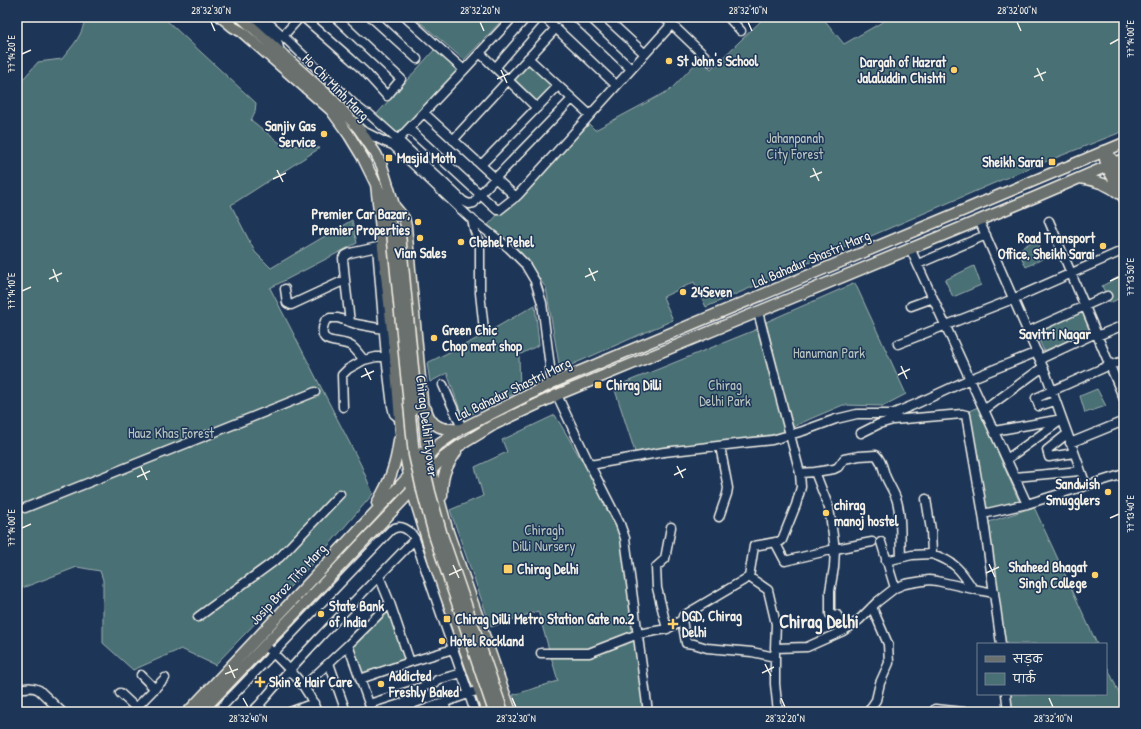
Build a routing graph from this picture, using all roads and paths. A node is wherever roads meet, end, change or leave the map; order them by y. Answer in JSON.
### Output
{"nodes":[{"id":1,"x":221,"y":17,"type":"edge"},
{"id":2,"x":229,"y":17,"type":"edge"},
{"id":3,"x":240,"y":17,"type":"edge"},
{"id":4,"x":252,"y":17,"type":"edge"},
{"id":5,"x":262,"y":17,"type":"edge"},
{"id":6,"x":301,"y":17,"type":"edge"},
{"id":7,"x":335,"y":17,"type":"edge"},
{"id":8,"x":371,"y":17,"type":"edge"},
{"id":9,"x":405,"y":17,"type":"edge"},
{"id":10,"x":513,"y":17,"type":"edge"},
{"id":11,"x":538,"y":17,"type":"edge"},
{"id":12,"x":544,"y":17,"type":"edge"},
{"id":13,"x":576,"y":17,"type":"edge"},
{"id":14,"x":605,"y":17,"type":"edge"},
{"id":15,"x":728,"y":17,"type":"edge"},
{"id":16,"x":668,"y":19,"type":"edge"},
{"id":17,"x":556,"y":28,"type":"junction"},
{"id":18,"x":741,"y":30,"type":"dead end"},
{"id":19,"x":242,"y":32,"type":"junction"},
{"id":20,"x":283,"y":36,"type":"junction"},
{"id":21,"x":280,"y":52,"type":"junction"},
{"id":22,"x":480,"y":52,"type":"junction"},
{"id":23,"x":645,"y":54,"type":"junction"},
{"id":24,"x":528,"y":58,"type":"junction"},
{"id":25,"x":417,"y":59,"type":"dead end"},
{"id":26,"x":710,"y":61,"type":"dead end"},
{"id":27,"x":496,"y":67,"type":"junction"},
{"id":28,"x":631,"y":69,"type":"junction"},
{"id":29,"x":464,"y":70,"type":"junction"},
{"id":30,"x":508,"y":80,"type":"junction"},
{"id":31,"x":616,"y":85,"type":"junction"},
{"id":32,"x":558,"y":86,"type":"junction"},
{"id":33,"x":572,"y":99,"type":"junction"},
{"id":34,"x":537,"y":108,"type":"junction"},
{"id":35,"x":424,"y":113,"type":"junction"},
{"id":36,"x":590,"y":115,"type":"junction"},
{"id":37,"x":359,"y":129,"type":"junction"},
{"id":38,"x":409,"y":129,"type":"junction"},
{"id":39,"x":453,"y":140,"type":"junction"},
{"id":40,"x":396,"y":142,"type":"junction"},
{"id":41,"x":1124,"y":143,"type":"edge"},
{"id":42,"x":1103,"y":151,"type":"junction"},
{"id":43,"x":1116,"y":163,"type":"edge"},
{"id":44,"x":481,"y":165,"type":"junction"},
{"id":45,"x":495,"y":178,"type":"junction"},
{"id":46,"x":1080,"y":178,"type":"junction"},
{"id":47,"x":1124,"y":178,"type":"edge"},
{"id":48,"x":376,"y":184,"type":"junction"},
{"id":49,"x":480,"y":194,"type":"junction"},
{"id":50,"x":516,"y":196,"type":"junction"},
{"id":51,"x":1124,"y":197,"type":"edge"},
{"id":52,"x":396,"y":208,"type":"junction"},
{"id":53,"x":472,"y":219,"type":"junction"},
{"id":54,"x":979,"y":220,"type":"junction"},
{"id":55,"x":1049,"y":222,"type":"dead end"},
{"id":56,"x":396,"y":233,"type":"junction"},
{"id":57,"x":986,"y":234,"type":"junction"},
{"id":58,"x":380,"y":246,"type":"junction"},
{"id":59,"x":910,"y":248,"type":"junction"},
{"id":60,"x":1124,"y":250,"type":"edge"},
{"id":61,"x":918,"y":264,"type":"junction"},
{"id":62,"x":1070,"y":274,"type":"junction"},
{"id":63,"x":344,"y":280,"type":"junction"},
{"id":64,"x":285,"y":289,"type":"dead end"},
{"id":65,"x":1107,"y":296,"type":"dead end"},
{"id":66,"x":933,"y":298,"type":"junction"},
{"id":67,"x":1013,"y":299,"type":"junction"},
{"id":68,"x":911,"y":306,"type":"dead end"},
{"id":69,"x":1084,"y":306,"type":"junction"},
{"id":70,"x":758,"y":312,"type":"junction"},
{"id":71,"x":350,"y":322,"type":"junction"},
{"id":72,"x":946,"y":325,"type":"junction"},
{"id":73,"x":1124,"y":325,"type":"edge"},
{"id":74,"x":388,"y":330,"type":"junction"},
{"id":75,"x":484,"y":330,"type":"dead end"},
{"id":76,"x":1027,"y":332,"type":"junction"},
{"id":77,"x":1097,"y":335,"type":"junction"},
{"id":78,"x":898,"y":344,"type":"dead end"},
{"id":79,"x":417,"y":356,"type":"junction"},
{"id":80,"x":392,"y":357,"type":"junction"},
{"id":81,"x":364,"y":360,"type":"junction"},
{"id":82,"x":1040,"y":360,"type":"junction"},
{"id":83,"x":1124,"y":361,"type":"edge"},
{"id":84,"x":1110,"y":365,"type":"junction"},
{"id":85,"x":970,"y":379,"type":"junction"},
{"id":86,"x":552,"y":383,"type":"junction"},
{"id":87,"x":443,"y":385,"type":"dead end"},
{"id":88,"x":1052,"y":390,"type":"junction"},
{"id":89,"x":315,"y":392,"type":"dead end"},
{"id":90,"x":421,"y":394,"type":"junction"},
{"id":91,"x":557,"y":395,"type":"junction"},
{"id":92,"x":1124,"y":397,"type":"edge"},
{"id":93,"x":1055,"y":401,"type":"junction"},
{"id":94,"x":343,"y":407,"type":"dead end"},
{"id":95,"x":984,"y":410,"type":"junction"},
{"id":96,"x":893,"y":417,"type":"junction"},
{"id":97,"x":1062,"y":419,"type":"junction"},
{"id":98,"x":1124,"y":421,"type":"edge"},
{"id":99,"x":462,"y":428,"type":"junction"},
{"id":100,"x":994,"y":431,"type":"junction"},
{"id":101,"x":401,"y":432,"type":"junction"},
{"id":102,"x":861,"y":433,"type":"dead end"},
{"id":103,"x":1067,"y":434,"type":"junction"},
{"id":104,"x":790,"y":435,"type":"junction"},
{"id":105,"x":1070,"y":443,"type":"junction"},
{"id":106,"x":459,"y":446,"type":"junction"},
{"id":107,"x":720,"y":446,"type":"junction"},
{"id":108,"x":1074,"y":453,"type":"junction"},
{"id":109,"x":428,"y":455,"type":"junction"},
{"id":110,"x":1007,"y":459,"type":"junction"},
{"id":111,"x":590,"y":465,"type":"junction"},
{"id":112,"x":431,"y":470,"type":"junction"},
{"id":113,"x":1080,"y":471,"type":"junction"},
{"id":114,"x":815,"y":472,"type":"junction"},
{"id":115,"x":800,"y":473,"type":"junction"},
{"id":116,"x":1124,"y":474,"type":"edge"},
{"id":117,"x":409,"y":476,"type":"junction"},
{"id":118,"x":1015,"y":477,"type":"junction"},
{"id":119,"x":1086,"y":485,"type":"junction"},
{"id":120,"x":412,"y":490,"type":"junction"},
{"id":121,"x":340,"y":494,"type":"dead end"},
{"id":122,"x":926,"y":499,"type":"dead end"},
{"id":123,"x":1027,"y":504,"type":"junction"},
{"id":124,"x":25,"y":508,"type":"dead end"},
{"id":125,"x":442,"y":510,"type":"junction"},
{"id":126,"x":393,"y":511,"type":"junction"},
{"id":127,"x":983,"y":514,"type":"junction"},
{"id":128,"x":719,"y":517,"type":"dead end"},
{"id":129,"x":421,"y":518,"type":"junction"},
{"id":130,"x":367,"y":521,"type":"junction"},
{"id":131,"x":671,"y":527,"type":"dead end"},
{"id":132,"x":415,"y":539,"type":"junction"},
{"id":133,"x":775,"y":542,"type":"junction"},
{"id":134,"x":834,"y":549,"type":"junction"},
{"id":135,"x":932,"y":554,"type":"junction"},
{"id":136,"x":901,"y":557,"type":"junction"},
{"id":137,"x":886,"y":561,"type":"junction"},
{"id":138,"x":380,"y":576,"type":"junction"},
{"id":139,"x":748,"y":577,"type":"junction"},
{"id":140,"x":895,"y":588,"type":"junction"},
{"id":141,"x":973,"y":590,"type":"junction"},
{"id":142,"x":994,"y":593,"type":"junction"},
{"id":143,"x":390,"y":603,"type":"junction"},
{"id":144,"x":474,"y":605,"type":"junction"},
{"id":145,"x":872,"y":607,"type":"junction"},
{"id":146,"x":452,"y":613,"type":"junction"},
{"id":147,"x":198,"y":616,"type":"dead end"},
{"id":148,"x":682,"y":620,"type":"junction"},
{"id":149,"x":668,"y":629,"type":"junction"},
{"id":150,"x":843,"y":631,"type":"junction"},
{"id":151,"x":638,"y":634,"type":"junction"},
{"id":152,"x":1001,"y":643,"type":"edge"},
{"id":153,"x":265,"y":645,"type":"junction"},
{"id":154,"x":348,"y":645,"type":"junction"},
{"id":155,"x":774,"y":648,"type":"junction"},
{"id":156,"x":453,"y":649,"type":"junction"},
{"id":157,"x":273,"y":653,"type":"junction"},
{"id":158,"x":541,"y":653,"type":"dead end"},
{"id":159,"x":775,"y":657,"type":"junction"},
{"id":160,"x":410,"y":662,"type":"junction"},
{"id":161,"x":329,"y":663,"type":"junction"},
{"id":162,"x":289,"y":669,"type":"junction"},
{"id":163,"x":462,"y":673,"type":"junction"},
{"id":164,"x":141,"y":675,"type":"dead end"},
{"id":165,"x":165,"y":678,"type":"dead end"},
{"id":166,"x":360,"y":679,"type":"junction"},
{"id":167,"x":304,"y":686,"type":"junction"},
{"id":168,"x":17,"y":689,"type":"edge"},
{"id":169,"x":155,"y":689,"type":"junction"},
{"id":170,"x":479,"y":690,"type":"junction"},
{"id":171,"x":120,"y":693,"type":"dead end"},
{"id":172,"x":469,"y":694,"type":"junction"},
{"id":173,"x":1006,"y":695,"type":"edge"},
{"id":174,"x":314,"y":703,"type":"junction"},
{"id":175,"x":444,"y":703,"type":"junction"},
{"id":176,"x":259,"y":705,"type":"junction"},
{"id":177,"x":370,"y":708,"type":"edge"},
{"id":178,"x":935,"y":708,"type":"dead end"},
{"id":179,"x":134,"y":710,"type":"edge"},
{"id":180,"x":423,"y":711,"type":"edge"},
{"id":181,"x":62,"y":712,"type":"edge"},
{"id":182,"x":188,"y":712,"type":"edge"},
{"id":183,"x":201,"y":712,"type":"edge"},
{"id":184,"x":217,"y":712,"type":"edge"},
{"id":185,"x":252,"y":712,"type":"edge"},
{"id":186,"x":264,"y":712,"type":"edge"},
{"id":187,"x":290,"y":712,"type":"edge"},
{"id":188,"x":317,"y":712,"type":"edge"},
{"id":189,"x":346,"y":712,"type":"edge"},
{"id":190,"x":447,"y":712,"type":"edge"},
{"id":191,"x":475,"y":712,"type":"edge"},
{"id":192,"x":487,"y":712,"type":"edge"},
{"id":193,"x":494,"y":712,"type":"edge"},
{"id":194,"x":503,"y":712,"type":"edge"},
{"id":195,"x":511,"y":712,"type":"edge"},
{"id":196,"x":648,"y":712,"type":"edge"},
{"id":197,"x":778,"y":712,"type":"edge"},
{"id":198,"x":868,"y":712,"type":"edge"},
{"id":199,"x":964,"y":712,"type":"edge"},
{"id":200,"x":1008,"y":712,"type":"edge"}],
"edges":[{"from":1,"to":19,"type":"main road","name":"Ho Chi Minh Marg"},
{"from":2,"to":19,"type":"street","name":"Ho Chi Minh Marg"},
{"from":3,"to":21,"type":"main road"},
{"from":4,"to":21,"type":"street","name":"Ho Chi Minh Marg"},
{"from":5,"to":20,"type":"street"},
{"from":6,"to":7,"type":"street"},
{"from":6,"to":20,"type":"street"},
{"from":8,"to":25,"type":"street"},
{"from":9,"to":29,"type":"street"},
{"from":10,"to":22,"type":"street"},
{"from":11,"to":27,"type":"street"},
{"from":12,"to":17,"type":"street"},
{"from":13,"to":28,"type":"street"},
{"from":14,"to":23,"type":"street"},
{"from":15,"to":18,"type":"street"},
{"from":16,"to":23,"type":"street"},
{"from":16,"to":26,"type":"street"},
{"from":17,"to":24,"type":"street"},
{"from":17,"to":31,"type":"street"},
{"from":19,"to":48,"type":"main road","name":"Ho Chi Minh Marg"},
{"from":20,"to":40,"type":"street"},
{"from":21,"to":37,"type":"main road","name":"Ho Chi Minh Marg"},
{"from":22,"to":27,"type":"street"},
{"from":22,"to":29,"type":"street"},
{"from":23,"to":28,"type":"street"},
{"from":24,"to":30,"type":"street"},
{"from":24,"to":32,"type":"street"},
{"from":27,"to":30,"type":"street"},
{"from":28,"to":31,"type":"street"},
{"from":29,"to":35,"type":"street"},
{"from":30,"to":34,"type":"street"},
{"from":30,"to":39,"type":"street"},
{"from":31,"to":36,"type":"street"},
{"from":32,"to":33,"type":"street"},
{"from":32,"to":34,"type":"street"},
{"from":33,"to":36,"type":"street"},
{"from":33,"to":45,"type":"street"},
{"from":34,"to":44,"type":"street"},
{"from":35,"to":38,"type":"street"},
{"from":35,"to":39,"type":"street"},
{"from":36,"to":50,"type":"street"},
{"from":37,"to":40,"type":"street"},
{"from":37,"to":52,"type":"main road","name":"Ho Chi Minh Marg"},
{"from":38,"to":40,"type":"street"},
{"from":38,"to":49,"type":"street"},
{"from":39,"to":44,"type":"street"},
{"from":40,"to":49,"type":"street"},
{"from":40,"to":53,"type":"street"},
{"from":41,"to":42,"type":"main road","name":"Lal Bahadur Shastri Marg"},
{"from":42,"to":43,"type":"main road"},
{"from":42,"to":86,"type":"main road","name":"Lal Bahadur Shastri Marg"},
{"from":43,"to":46,"type":"main road","name":"Lal Bahadur Shastri Marg"},
{"from":43,"to":47,"type":"main road"},
{"from":43,"to":51,"type":"main road"},
{"from":44,"to":45,"type":"street"},
{"from":45,"to":49,"type":"street"},
{"from":45,"to":50,"type":"street"},
{"from":46,"to":51,"type":"main road"},
{"from":46,"to":54,"type":"main road","name":"Lal Bahadur Shastri Marg"},
{"from":48,"to":56,"type":"main road","name":"Chirag Delhi Flyover"},
{"from":48,"to":58,"type":"main road"},
{"from":49,"to":50,"type":"street"},
{"from":52,"to":56,"type":"main road","name":"Chirag Delhi Flyover"},
{"from":52,"to":79,"type":"main road"},
{"from":53,"to":75,"type":"street"},
{"from":53,"to":86,"type":"street"},
{"from":54,"to":57,"type":"street"},
{"from":54,"to":59,"type":"main road","name":"Lal Bahadur Shastri Marg"},
{"from":55,"to":62,"type":"street"},
{"from":56,"to":193,"type":"main road","name":"Chirag Delhi Flyover","bridge":true},
{"from":56,"to":194,"type":"main road","name":"Chirag Delhi Flyover","bridge":true},
{"from":57,"to":61,"type":"street"},
{"from":57,"to":67,"type":"street"},
{"from":58,"to":63,"type":"street"},
{"from":58,"to":74,"type":"main road"},
{"from":59,"to":61,"type":"street"},
{"from":59,"to":70,"type":"main road","name":"Lal Bahadur Shastri Marg"},
{"from":60,"to":62,"type":"street"},
{"from":61,"to":66,"type":"street"},
{"from":62,"to":67,"type":"street"},
{"from":62,"to":69,"type":"street"},
{"from":63,"to":64,"type":"street"},
{"from":63,"to":71,"type":"street"},
{"from":65,"to":69,"type":"street"},
{"from":66,"to":68,"type":"street"},
{"from":66,"to":72,"type":"street"},
{"from":67,"to":72,"type":"street"},
{"from":67,"to":76,"type":"street"},
{"from":69,"to":76,"type":"street"},
{"from":69,"to":77,"type":"street"},
{"from":70,"to":91,"type":"main road","name":"Lal Bahadur Shastri Marg"},
{"from":70,"to":104,"type":"street"},
{"from":71,"to":74,"type":"street"},
{"from":71,"to":81,"type":"street"},
{"from":72,"to":78,"type":"street"},
{"from":72,"to":85,"type":"street"},
{"from":73,"to":77,"type":"street"},
{"from":74,"to":80,"type":"main road"},
{"from":76,"to":82,"type":"street"},
{"from":77,"to":82,"type":"street"},
{"from":77,"to":84,"type":"street"},
{"from":79,"to":80,"type":"main road"},
{"from":79,"to":90,"type":"main road"},
{"from":80,"to":81,"type":"street"},
{"from":80,"to":101,"type":"main road"},
{"from":81,"to":94,"type":"street"},
{"from":82,"to":85,"type":"street"},
{"from":82,"to":88,"type":"street"},
{"from":82,"to":95,"type":"street"},
{"from":83,"to":84,"type":"street"},
{"from":84,"to":88,"type":"street"},
{"from":84,"to":92,"type":"street"},
{"from":85,"to":95,"type":"street"},
{"from":85,"to":96,"type":"street"},
{"from":86,"to":99,"type":"main road","name":"Lal Bahadur Shastri Marg"},
{"from":87,"to":99,"type":"street"},
{"from":88,"to":93,"type":"street"},
{"from":88,"to":93,"type":"street"},
{"from":89,"to":124,"type":"street"},
{"from":90,"to":99,"type":"main road"},
{"from":90,"to":109,"type":"main road"},
{"from":91,"to":106,"type":"main road","name":"Lal Bahadur Shastri Marg"},
{"from":91,"to":111,"type":"street"},
{"from":93,"to":97,"type":"street"},
{"from":95,"to":100,"type":"street"},
{"from":96,"to":102,"type":"street"},
{"from":96,"to":104,"type":"street"},
{"from":96,"to":127,"type":"street"},
{"from":97,"to":100,"type":"street"},
{"from":97,"to":103,"type":"street"},
{"from":97,"to":110,"type":"street"},
{"from":98,"to":105,"type":"street"},
{"from":99,"to":109,"type":"main road","name":"Lal Bahadur Shastri Marg"},
{"from":100,"to":110,"type":"street"},
{"from":101,"to":117,"type":"main road"},
{"from":101,"to":130,"type":"main road"},
{"from":103,"to":105,"type":"street"},
{"from":103,"to":108,"type":"street"},
{"from":104,"to":107,"type":"street"},
{"from":104,"to":115,"type":"street"},
{"from":105,"to":108,"type":"street"},
{"from":106,"to":112,"type":"main road","name":"Lal Bahadur Shastri Marg"},
{"from":106,"to":125,"type":"main road"},
{"from":107,"to":111,"type":"street"},
{"from":107,"to":128,"type":"street"},
{"from":108,"to":113,"type":"street"},
{"from":109,"to":112,"type":"main road"},
{"from":109,"to":117,"type":"main road","name":"Lal Bahadur Shastri Marg"},
{"from":110,"to":118,"type":"street"},
{"from":111,"to":151,"type":"street"},
{"from":112,"to":120,"type":"main road","name":"Lal Bahadur Shastri Marg"},
{"from":112,"to":125,"type":"main road"},
{"from":113,"to":118,"type":"street"},
{"from":113,"to":119,"type":"street"},
{"from":114,"to":115,"type":"street"},
{"from":114,"to":134,"type":"street"},
{"from":114,"to":136,"type":"street"},
{"from":115,"to":133,"type":"street"},
{"from":116,"to":119,"type":"street"},
{"from":117,"to":120,"type":"main road"},
{"from":117,"to":130,"type":"main road","name":"Josip Broz Tito Marg"},
{"from":118,"to":123,"type":"street"},
{"from":119,"to":123,"type":"street"},
{"from":120,"to":126,"type":"main road","name":"Josip Broz Tito Marg"},
{"from":120,"to":129,"type":"main road"},
{"from":121,"to":147,"type":"street"},
{"from":122,"to":135,"type":"street"},
{"from":123,"to":127,"type":"street"},
{"from":125,"to":144,"type":"main road"},
{"from":126,"to":129,"type":"main road"},
{"from":126,"to":153,"type":"main road","name":"Josip Broz Tito Marg"},
{"from":127,"to":142,"type":"street"},
{"from":129,"to":146,"type":"main road"},
{"from":130,"to":182,"type":"main road","name":"Josip Broz Tito Marg"},
{"from":131,"to":149,"type":"street"},
{"from":132,"to":138,"type":"street"},
{"from":132,"to":156,"type":"street"},
{"from":132,"to":157,"type":"street"},
{"from":133,"to":134,"type":"street"},
{"from":133,"to":139,"type":"street"},
{"from":134,"to":137,"type":"street"},
{"from":134,"to":150,"type":"street"},
{"from":135,"to":136,"type":"street"},
{"from":135,"to":141,"type":"street"},
{"from":136,"to":137,"type":"street"},
{"from":137,"to":140,"type":"street"},
{"from":138,"to":143,"type":"street"},
{"from":138,"to":162,"type":"street"},
{"from":139,"to":148,"type":"street"},
{"from":139,"to":155,"type":"street"},
{"from":140,"to":141,"type":"street"},
{"from":140,"to":145,"type":"street"},
{"from":141,"to":142,"type":"street"},
{"from":142,"to":152,"type":"street"},
{"from":143,"to":154,"type":"street"},
{"from":143,"to":160,"type":"street"},
{"from":144,"to":146,"type":"main road"},
{"from":144,"to":195,"type":"main road"},
{"from":145,"to":150,"type":"street"},
{"from":145,"to":198,"type":"street"},
{"from":146,"to":170,"type":"main road"},
{"from":148,"to":149,"type":"street"},
{"from":148,"to":159,"type":"street"},
{"from":149,"to":151,"type":"street"},
{"from":150,"to":155,"type":"street"},
{"from":151,"to":158,"type":"street"},
{"from":151,"to":196,"type":"street"},
{"from":153,"to":157,"type":"street"},
{"from":153,"to":183,"type":"main road","name":"Josip Broz Tito Marg"},
{"from":154,"to":161,"type":"street"},
{"from":154,"to":166,"type":"street"},
{"from":155,"to":159,"type":"street"},
{"from":156,"to":160,"type":"street"},
{"from":156,"to":163,"type":"street"},
{"from":157,"to":162,"type":"street"},
{"from":157,"to":184,"type":"street"},
{"from":159,"to":197,"type":"street"},
{"from":160,"to":166,"type":"street"},
{"from":161,"to":167,"type":"street"},
{"from":161,"to":189,"type":"street"},
{"from":162,"to":167,"type":"street"},
{"from":162,"to":176,"type":"street"},
{"from":163,"to":172,"type":"street"},
{"from":163,"to":177,"type":"street"},
{"from":164,"to":169,"type":"street"},
{"from":165,"to":169,"type":"street"},
{"from":166,"to":177,"type":"street"},
{"from":167,"to":174,"type":"street"},
{"from":168,"to":181,"type":"street"},
{"from":169,"to":179,"type":"street"},
{"from":170,"to":172,"type":"street"},
{"from":170,"to":192,"type":"main road"},
{"from":171,"to":179,"type":"street"},
{"from":172,"to":175,"type":"street"},
{"from":172,"to":191,"type":"street"},
{"from":173,"to":200,"type":"street"},
{"from":174,"to":187,"type":"street"},
{"from":174,"to":188,"type":"street"},
{"from":175,"to":180,"type":"street"},
{"from":175,"to":190,"type":"street"},
{"from":176,"to":185,"type":"street"},
{"from":176,"to":186,"type":"street"},
{"from":178,"to":199,"type":"street"}]}
